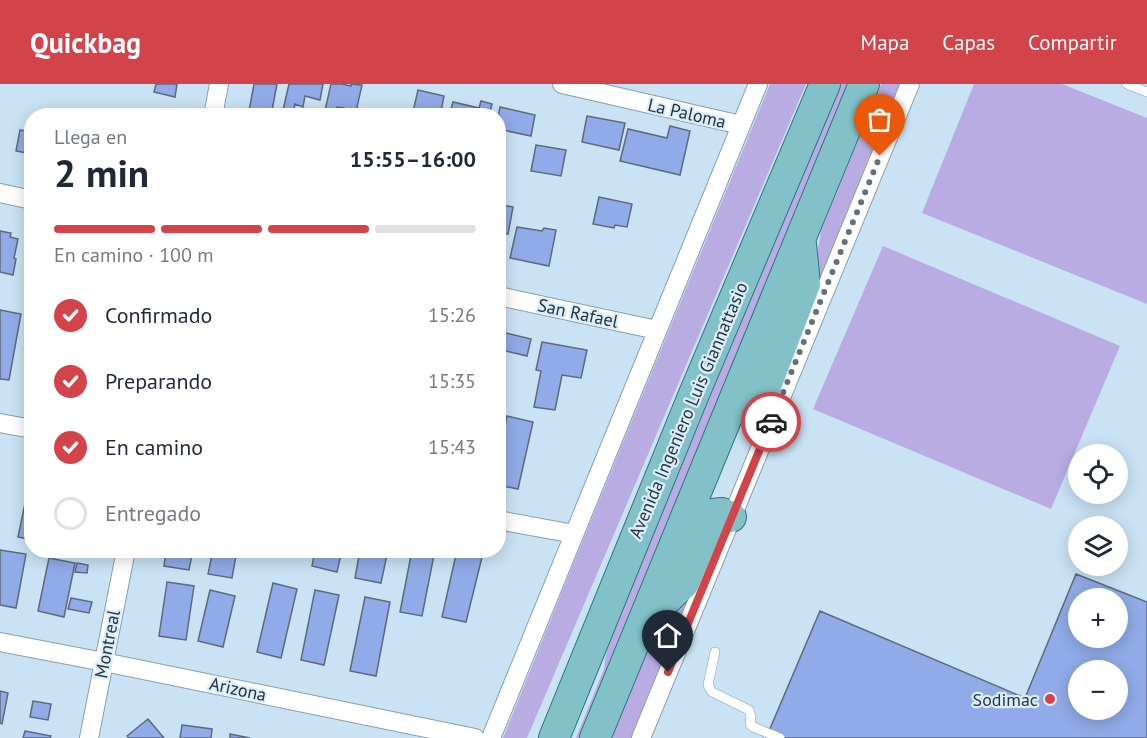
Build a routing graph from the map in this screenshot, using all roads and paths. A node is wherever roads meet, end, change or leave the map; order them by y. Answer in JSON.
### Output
{"nodes":[{"id":1,"x":219,"y":84,"type":"edge"},
{"id":2,"x":758,"y":84,"type":"edge"},
{"id":3,"x":825,"y":84,"type":"edge"},
{"id":4,"x":864,"y":84,"type":"edge"},
{"id":5,"x":909,"y":84,"type":"edge"},
{"id":6,"x":1127,"y":84,"type":"edge"},
{"id":7,"x":569,"y":85,"type":"edge"},
{"id":8,"x":1147,"y":92,"type":"edge"},
{"id":9,"x":214,"y":108,"type":"edge"},
{"id":10,"x":741,"y":125,"type":"junction"},
{"id":11,"x":0,"y":193,"type":"edge"},
{"id":12,"x":24,"y":198,"type":"edge"},
{"id":13,"x":800,"y":239,"type":"junction"},
{"id":14,"x":506,"y":298,"type":"edge"},
{"id":15,"x":657,"y":330,"type":"junction"},
{"id":16,"x":0,"y":423,"type":"edge"},
{"id":17,"x":769,"y":427,"type":"junction"},
{"id":18,"x":24,"y":428,"type":"edge"},
{"id":19,"x":731,"y":517,"type":"junction"},
{"id":20,"x":506,"y":521,"type":"edge"},
{"id":21,"x":574,"y":534,"type":"junction"},
{"id":22,"x":124,"y":558,"type":"edge"},
{"id":23,"x":644,"y":621,"type":"junction"},
{"id":24,"x":0,"y":642,"type":"edge"},
{"id":25,"x":715,"y":652,"type":"dead end"},
{"id":26,"x":104,"y":662,"type":"junction"},
{"id":27,"x":89,"y":738,"type":"edge"},
{"id":28,"x":475,"y":738,"type":"edge"},
{"id":29,"x":491,"y":738,"type":"edge"},
{"id":30,"x":554,"y":738,"type":"edge"},
{"id":31,"x":595,"y":738,"type":"edge"},
{"id":32,"x":641,"y":738,"type":"edge"},
{"id":33,"x":780,"y":738,"type":"edge"}],
"edges":[{"from":1,"to":9,"type":"street"},
{"from":2,"to":10,"type":"street"},
{"from":3,"to":30,"type":"main road","name":"Avenida Ingeniero Luis Giannattasio"},
{"from":4,"to":13,"type":"main road","name":"Avenida Ingeniero Luis Giannattasio"},
{"from":5,"to":17,"type":"street"},
{"from":6,"to":8,"type":"lane"},
{"from":7,"to":10,"type":"street","name":"La Paloma"},
{"from":10,"to":15,"type":"street"},
{"from":11,"to":12,"type":"street"},
{"from":13,"to":17,"type":"main road"},
{"from":13,"to":23,"type":"main road","name":"Avenida Ingeniero Luis Giannattasio"},
{"from":14,"to":15,"type":"street","name":"San Rafael"},
{"from":15,"to":21,"type":"street"},
{"from":16,"to":18,"type":"street"},
{"from":17,"to":19,"type":"street"},
{"from":19,"to":23,"type":"main road"},
{"from":19,"to":32,"type":"street"},
{"from":20,"to":21,"type":"street"},
{"from":21,"to":29,"type":"street"},
{"from":22,"to":26,"type":"street","name":"Montreal"},
{"from":23,"to":31,"type":"main road","name":"Avenida Ingeniero Luis Giannattasio"},
{"from":24,"to":26,"type":"street","name":"Arizona"},
{"from":25,"to":33,"type":"lane"},
{"from":26,"to":27,"type":"street","name":"Montreal"},
{"from":26,"to":28,"type":"street","name":"Arizona"}]}
